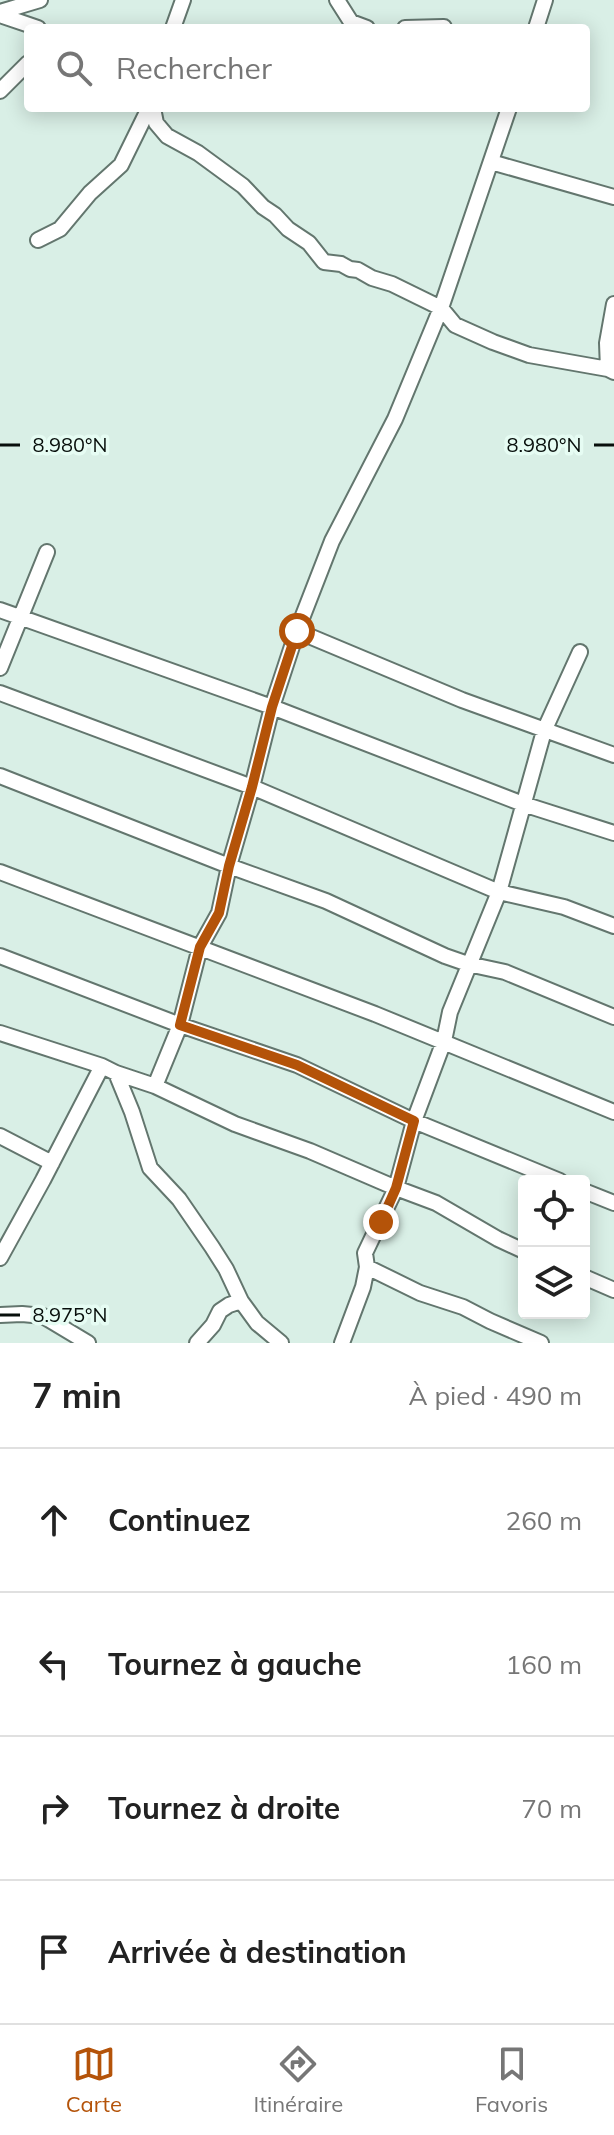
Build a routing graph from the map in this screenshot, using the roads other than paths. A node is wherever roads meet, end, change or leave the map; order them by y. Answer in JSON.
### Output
{"nodes":[{"id":1,"x":41,"y":0,"type":"edge"},
{"id":2,"x":183,"y":0,"type":"edge"},
{"id":3,"x":337,"y":0,"type":"edge"},
{"id":4,"x":545,"y":0,"type":"edge"},
{"id":5,"x":0,"y":13,"type":"edge"},
{"id":6,"x":29,"y":24,"type":"edge"},
{"id":7,"x":40,"y":24,"type":"edge"},
{"id":8,"x":174,"y":24,"type":"edge"},
{"id":9,"x":356,"y":24,"type":"edge"},
{"id":10,"x":537,"y":24,"type":"edge"},
{"id":11,"x":24,"y":67,"type":"edge"},
{"id":12,"x":0,"y":91,"type":"edge"},
{"id":13,"x":149,"y":112,"type":"edge"},
{"id":14,"x":152,"y":112,"type":"edge"},
{"id":15,"x":508,"y":112,"type":"edge"},
{"id":16,"x":491,"y":162,"type":"junction"},
{"id":17,"x":614,"y":197,"type":"edge"},
{"id":18,"x":38,"y":240,"type":"dead end"},
{"id":19,"x":614,"y":304,"type":"edge"},
{"id":20,"x":441,"y":308,"type":"junction"},
{"id":21,"x":611,"y":370,"type":"edge"},
{"id":22,"x":47,"y":552,"type":"dead end"},
{"id":23,"x":0,"y":610,"type":"edge"},
{"id":24,"x":21,"y":618,"type":"junction"},
{"id":25,"x":297,"y":631,"type":"junction"},
{"id":26,"x":580,"y":652,"type":"dead end"},
{"id":27,"x":0,"y":668,"type":"edge"},
{"id":28,"x":0,"y":693,"type":"edge"},
{"id":29,"x":272,"y":707,"type":"junction"},
{"id":30,"x":544,"y":731,"type":"junction"},
{"id":31,"x":614,"y":755,"type":"edge"},
{"id":32,"x":0,"y":776,"type":"edge"},
{"id":33,"x":252,"y":787,"type":"junction"},
{"id":34,"x":523,"y":804,"type":"junction"},
{"id":35,"x":614,"y":833,"type":"edge"},
{"id":36,"x":229,"y":866,"type":"junction"},
{"id":37,"x":0,"y":872,"type":"edge"},
{"id":38,"x":499,"y":892,"type":"junction"},
{"id":39,"x":614,"y":926,"type":"edge"},
{"id":40,"x":200,"y":947,"type":"junction"},
{"id":41,"x":0,"y":956,"type":"edge"},
{"id":42,"x":468,"y":964,"type":"junction"},
{"id":43,"x":614,"y":1017,"type":"edge"},
{"id":44,"x":180,"y":1025,"type":"junction"},
{"id":45,"x":0,"y":1033,"type":"edge"},
{"id":46,"x":444,"y":1041,"type":"junction"},
{"id":47,"x":102,"y":1066,"type":"junction"},
{"id":48,"x":116,"y":1073,"type":"junction"},
{"id":49,"x":155,"y":1086,"type":"junction"},
{"id":50,"x":614,"y":1112,"type":"edge"},
{"id":51,"x":414,"y":1121,"type":"junction"},
{"id":52,"x":0,"y":1136,"type":"edge"},
{"id":53,"x":52,"y":1163,"type":"junction"},
{"id":54,"x":545,"y":1175,"type":"edge"},
{"id":55,"x":396,"y":1188,"type":"junction"},
{"id":56,"x":590,"y":1193,"type":"edge"},
{"id":57,"x":614,"y":1203,"type":"edge"},
{"id":58,"x":518,"y":1248,"type":"edge"},
{"id":59,"x":0,"y":1258,"type":"edge"},
{"id":60,"x":367,"y":1267,"type":"junction"},
{"id":61,"x":590,"y":1280,"type":"edge"},
{"id":62,"x":614,"y":1290,"type":"edge"},
{"id":63,"x":241,"y":1301,"type":"junction"},
{"id":64,"x":0,"y":1315,"type":"edge"},
{"id":65,"x":346,"y":1342,"type":"edge"},
{"id":66,"x":88,"y":1343,"type":"edge"},
{"id":67,"x":197,"y":1343,"type":"edge"},
{"id":68,"x":281,"y":1343,"type":"edge"},
{"id":69,"x":541,"y":1343,"type":"edge"}],
"edges":[{"from":1,"to":5,"type":"street"},
{"from":1,"to":7,"type":"street"},
{"from":2,"to":8,"type":"street"},
{"from":3,"to":9,"type":"street"},
{"from":4,"to":10,"type":"street"},
{"from":5,"to":6,"type":"street"},
{"from":11,"to":12,"type":"street"},
{"from":13,"to":18,"type":"street"},
{"from":14,"to":20,"type":"street"},
{"from":15,"to":16,"type":"street"},
{"from":16,"to":17,"type":"street"},
{"from":16,"to":20,"type":"street"},
{"from":19,"to":21,"type":"street"},
{"from":20,"to":21,"type":"street"},
{"from":20,"to":25,"type":"street"},
{"from":22,"to":24,"type":"street"},
{"from":23,"to":24,"type":"street"},
{"from":24,"to":27,"type":"street"},
{"from":24,"to":29,"type":"street"},
{"from":25,"to":29,"type":"street"},
{"from":25,"to":30,"type":"street"},
{"from":26,"to":30,"type":"street"},
{"from":28,"to":33,"type":"street"},
{"from":29,"to":33,"type":"street"},
{"from":29,"to":34,"type":"street"},
{"from":30,"to":31,"type":"street"},
{"from":30,"to":34,"type":"street"},
{"from":32,"to":36,"type":"street"},
{"from":33,"to":36,"type":"street"},
{"from":33,"to":38,"type":"street"},
{"from":34,"to":35,"type":"street"},
{"from":34,"to":38,"type":"street"},
{"from":36,"to":40,"type":"street"},
{"from":36,"to":42,"type":"street"},
{"from":37,"to":40,"type":"street"},
{"from":38,"to":39,"type":"street"},
{"from":38,"to":42,"type":"street"},
{"from":40,"to":44,"type":"street"},
{"from":40,"to":46,"type":"street"},
{"from":41,"to":44,"type":"street"},
{"from":42,"to":43,"type":"street"},
{"from":42,"to":46,"type":"street"},
{"from":44,"to":49,"type":"street"},
{"from":44,"to":51,"type":"street"},
{"from":45,"to":47,"type":"street"},
{"from":46,"to":50,"type":"street"},
{"from":46,"to":51,"type":"street"},
{"from":47,"to":48,"type":"street"},
{"from":47,"to":53,"type":"street"},
{"from":48,"to":49,"type":"street"},
{"from":48,"to":63,"type":"street"},
{"from":49,"to":55,"type":"street"},
{"from":51,"to":54,"type":"street"},
{"from":51,"to":55,"type":"street"},
{"from":52,"to":53,"type":"street"},
{"from":53,"to":59,"type":"street"},
{"from":55,"to":58,"type":"street"},
{"from":55,"to":60,"type":"street"},
{"from":56,"to":57,"type":"street"},
{"from":60,"to":65,"type":"street"},
{"from":60,"to":69,"type":"street"},
{"from":61,"to":62,"type":"street"},
{"from":63,"to":67,"type":"street"},
{"from":63,"to":68,"type":"street"},
{"from":64,"to":66,"type":"street"}]}
